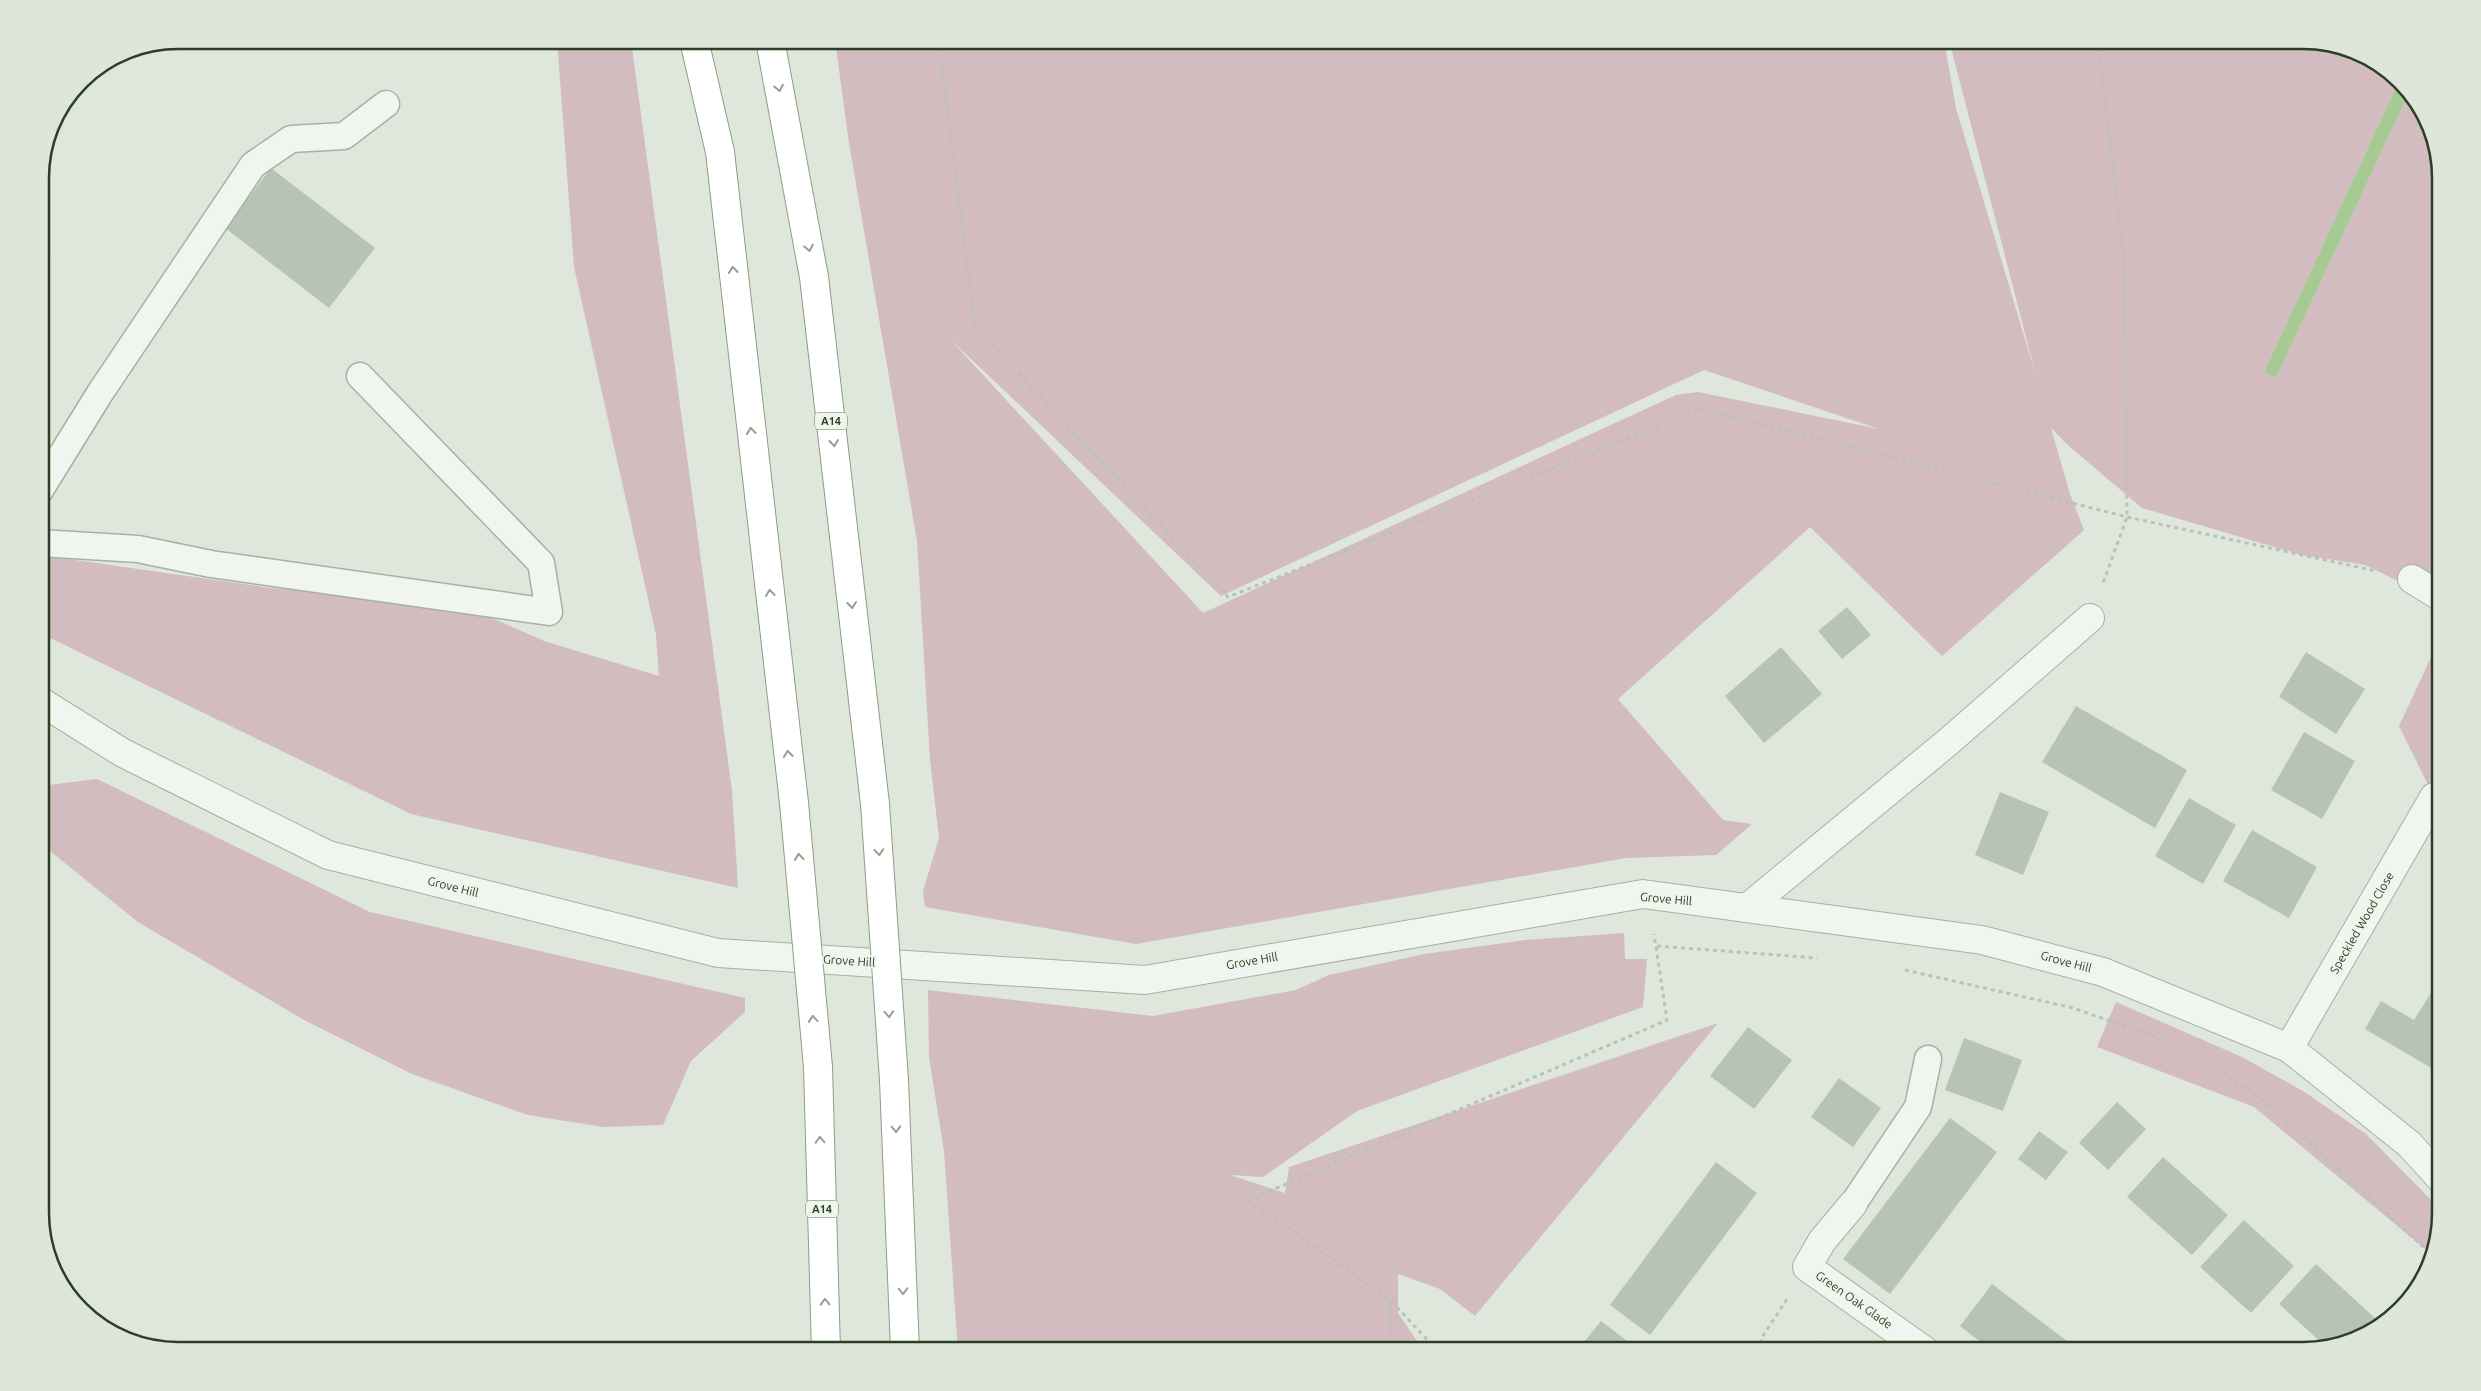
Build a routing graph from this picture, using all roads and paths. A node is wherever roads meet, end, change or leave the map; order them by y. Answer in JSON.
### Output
{"nodes":[{"id":1,"x":696,"y":49,"type":"edge"},
{"id":2,"x":772,"y":49,"type":"edge"},
{"id":3,"x":941,"y":49,"type":"edge"},
{"id":4,"x":2099,"y":49,"type":"edge"},
{"id":5,"x":386,"y":104,"type":"dead end"},
{"id":6,"x":360,"y":376,"type":"dead end"},
{"id":7,"x":49,"y":476,"type":"edge"},
{"id":8,"x":2127,"y":517,"type":"junction"},
{"id":9,"x":49,"y":544,"type":"edge"},
{"id":10,"x":2412,"y":579,"type":"joint"},
{"id":11,"x":2432,"y":591,"type":"edge"},
{"id":12,"x":2090,"y":618,"type":"joint"},
{"id":13,"x":49,"y":707,"type":"edge"},
{"id":14,"x":2432,"y":807,"type":"edge"},
{"id":15,"x":1643,"y":894,"type":"junction"},
{"id":16,"x":1747,"y":908,"type":"junction"},
{"id":17,"x":1657,"y":946,"type":"junction"},
{"id":18,"x":1823,"y":959,"type":"dead end"},
{"id":19,"x":1900,"y":969,"type":"dead end"},
{"id":20,"x":2166,"y":1041,"type":"dead end"},
{"id":21,"x":2185,"y":1048,"type":"dead end"},
{"id":22,"x":2289,"y":1048,"type":"junction"},
{"id":23,"x":1928,"y":1059,"type":"dead end"},
{"id":24,"x":2432,"y":1169,"type":"edge"},
{"id":25,"x":1853,"y":1204,"type":"joint"},
{"id":26,"x":2427,"y":1250,"type":"edge"},
{"id":27,"x":1807,"y":1267,"type":"junction"},
{"id":28,"x":1390,"y":1300,"type":"junction"},
{"id":29,"x":826,"y":1342,"type":"edge"},
{"id":30,"x":906,"y":1342,"type":"edge"},
{"id":31,"x":1392,"y":1342,"type":"edge"},
{"id":32,"x":1430,"y":1342,"type":"edge"},
{"id":33,"x":1762,"y":1342,"type":"edge"},
{"id":34,"x":1912,"y":1342,"type":"edge"}],
"edges":[{"from":29,"to":1,"type":"highway","number":"A14","one_way":true,"bridge":true},
{"from":2,"to":30,"type":"highway","number":"A14","one_way":true,"bridge":true},
{"from":3,"to":8,"type":"path"},
{"from":4,"to":8,"type":"path"},
{"from":5,"to":7,"type":"lane"},
{"from":6,"to":9,"type":"lane"},
{"from":8,"to":10,"type":"path"},
{"from":8,"to":12,"type":"path"},
{"from":10,"to":11,"type":"street"},
{"from":12,"to":16,"type":"street"},
{"from":13,"to":15,"type":"street","name":"Grove Hill"},
{"from":14,"to":22,"type":"street","name":"Speckled Wood Close"},
{"from":15,"to":16,"type":"street","name":"Grove Hill"},
{"from":15,"to":17,"type":"path"},
{"from":16,"to":22,"type":"street","name":"Grove Hill"},
{"from":17,"to":18,"type":"path"},
{"from":17,"to":28,"type":"path"},
{"from":19,"to":20,"type":"path"},
{"from":21,"to":26,"type":"path"},
{"from":22,"to":24,"type":"street","name":"Grove Hill"},
{"from":23,"to":25,"type":"lane"},
{"from":25,"to":27,"type":"street"},
{"from":27,"to":33,"type":"path"},
{"from":27,"to":34,"type":"street","name":"Green Oak Glade"},
{"from":28,"to":31,"type":"path"},
{"from":28,"to":32,"type":"path"}]}
